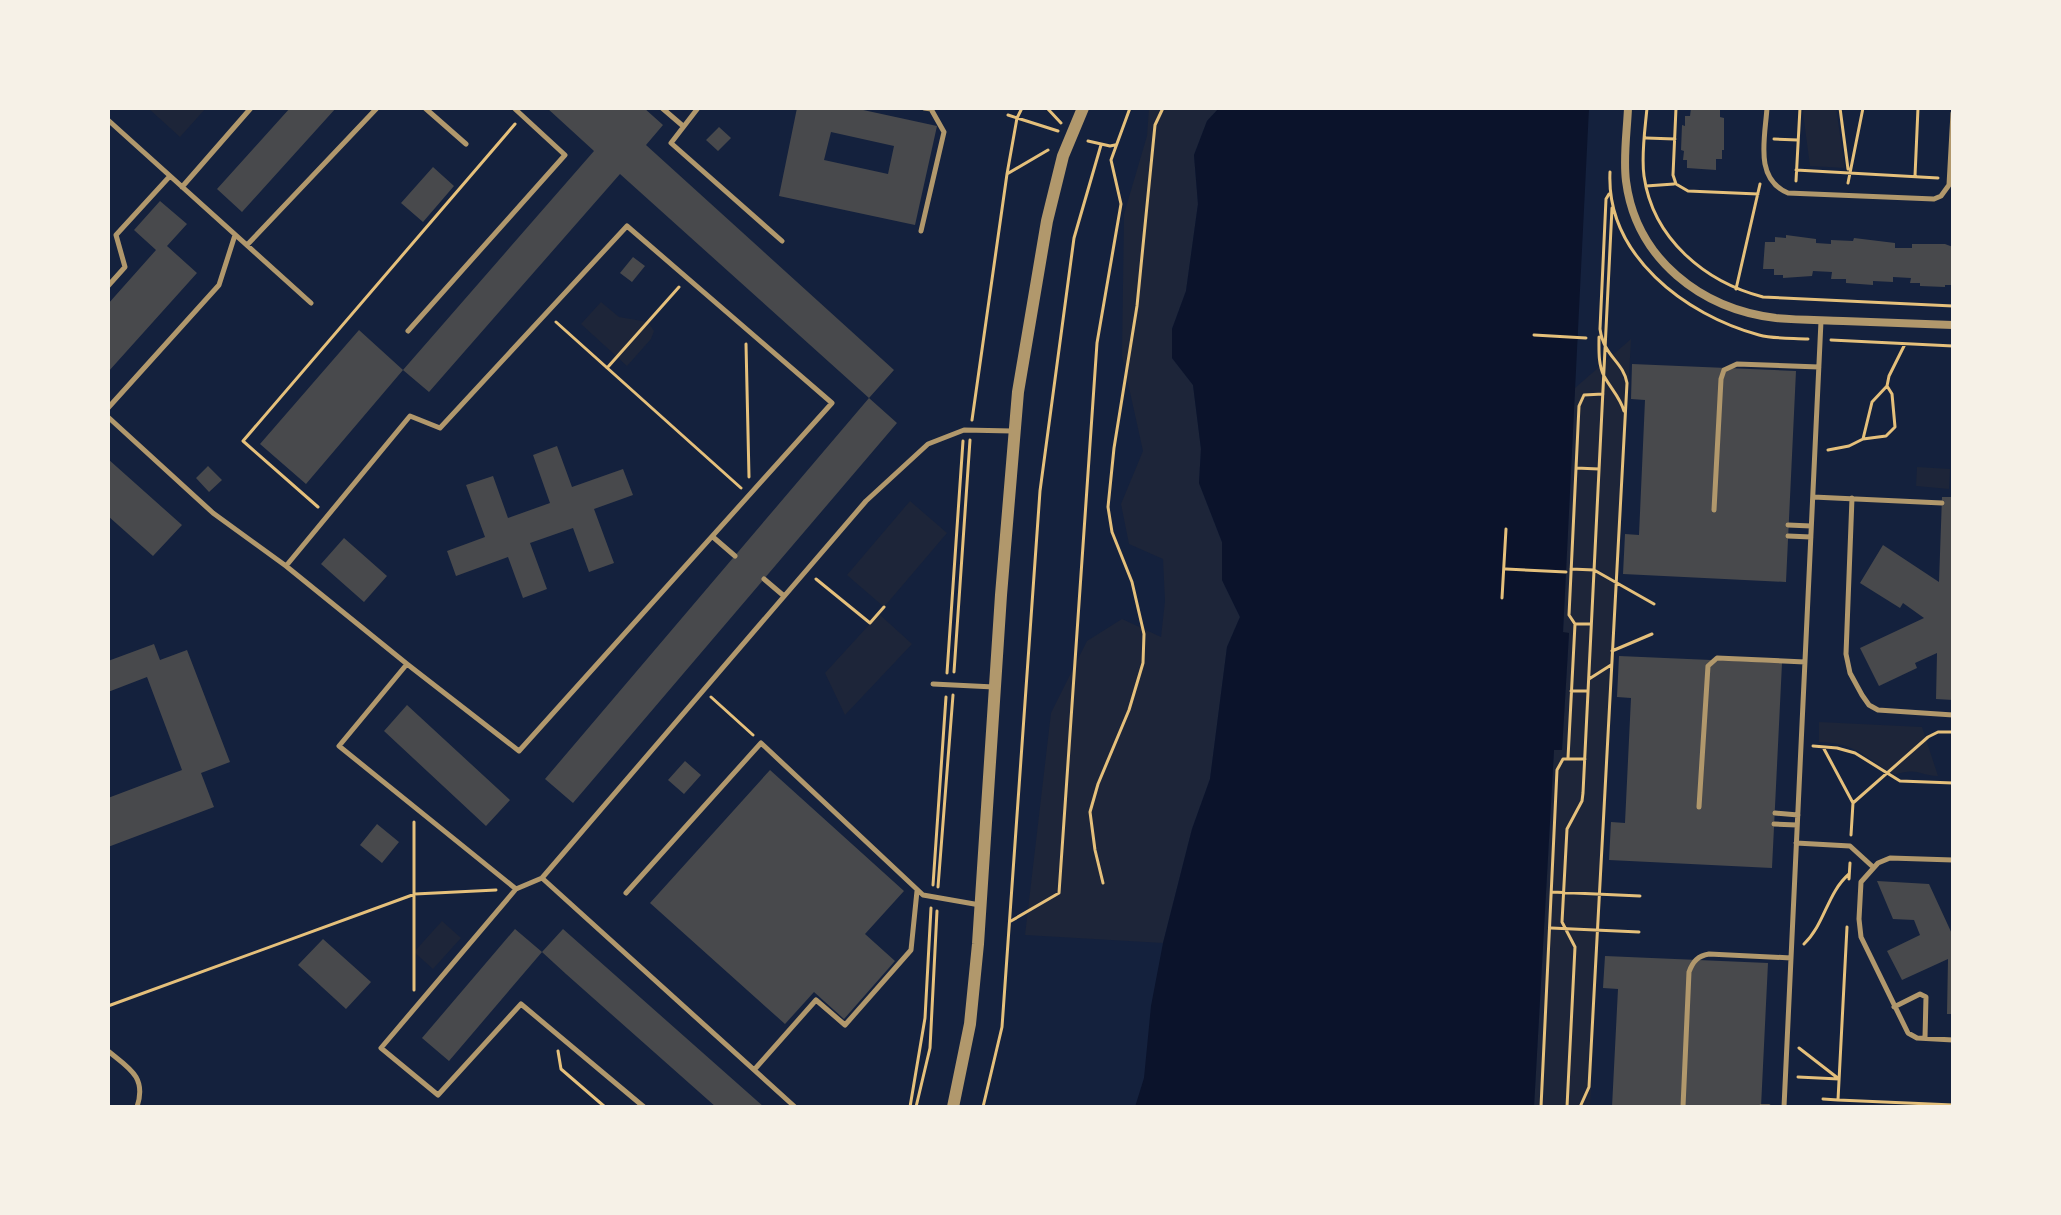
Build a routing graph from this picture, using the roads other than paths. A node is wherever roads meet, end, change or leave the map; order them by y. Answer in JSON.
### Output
{"nodes":[{"id":1,"x":251,"y":108,"type":"edge"},
{"id":2,"x":377,"y":108,"type":"edge"},
{"id":3,"x":425,"y":108,"type":"edge"},
{"id":4,"x":514,"y":108,"type":"edge"},
{"id":5,"x":662,"y":108,"type":"edge"},
{"id":6,"x":698,"y":108,"type":"edge"},
{"id":7,"x":924,"y":108,"type":"edge"},
{"id":8,"x":1083,"y":108,"type":"edge"},
{"id":9,"x":1628,"y":108,"type":"edge"},
{"id":10,"x":1767,"y":108,"type":"edge"},
{"id":11,"x":1953,"y":113,"type":"edge"},
{"id":12,"x":108,"y":120,"type":"edge"},
{"id":13,"x":683,"y":126,"type":"junction"},
{"id":14,"x":466,"y":144,"type":"dead end"},
{"id":15,"x":170,"y":176,"type":"junction"},
{"id":16,"x":182,"y":187,"type":"junction"},
{"id":17,"x":921,"y":231,"type":"dead end"},
{"id":18,"x":235,"y":235,"type":"junction"},
{"id":19,"x":782,"y":241,"type":"dead end"},
{"id":20,"x":247,"y":245,"type":"junction"},
{"id":21,"x":108,"y":286,"type":"edge"},
{"id":22,"x":311,"y":303,"type":"dead end"},
{"id":23,"x":1821,"y":320,"type":"junction"},
{"id":24,"x":1953,"y":325,"type":"edge"},
{"id":25,"x":408,"y":331,"type":"dead end"},
{"id":26,"x":1819,"y":367,"type":"junction"},
{"id":27,"x":108,"y":408,"type":"edge"},
{"id":28,"x":108,"y":417,"type":"edge"},
{"id":29,"x":1013,"y":431,"type":"junction"},
{"id":30,"x":1813,"y":497,"type":"junction"},
{"id":31,"x":1852,"y":498,"type":"junction"},
{"id":32,"x":1942,"y":503,"type":"dead end"},
{"id":33,"x":1714,"y":510,"type":"dead end"},
{"id":34,"x":1788,"y":525,"type":"dead end"},
{"id":35,"x":1811,"y":526,"type":"junction"},
{"id":36,"x":1788,"y":536,"type":"dead end"},
{"id":37,"x":713,"y":537,"type":"junction"},
{"id":38,"x":1811,"y":537,"type":"junction"},
{"id":39,"x":735,"y":556,"type":"dead end"},
{"id":40,"x":286,"y":566,"type":"junction"},
{"id":41,"x":764,"y":579,"type":"dead end"},
{"id":42,"x":784,"y":596,"type":"junction"},
{"id":43,"x":1805,"y":662,"type":"junction"},
{"id":44,"x":407,"y":664,"type":"junction"},
{"id":45,"x":933,"y":684,"type":"dead end"},
{"id":46,"x":995,"y":687,"type":"junction"},
{"id":47,"x":1953,"y":715,"type":"edge"},
{"id":48,"x":1699,"y":807,"type":"dead end"},
{"id":49,"x":1775,"y":813,"type":"dead end"},
{"id":50,"x":1798,"y":815,"type":"junction"},
{"id":51,"x":1774,"y":824,"type":"dead end"},
{"id":52,"x":1797,"y":825,"type":"junction"},
{"id":53,"x":1796,"y":843,"type":"junction"},
{"id":54,"x":1953,"y":860,"type":"edge"},
{"id":55,"x":1873,"y":867,"type":"junction"},
{"id":56,"x":542,"y":878,"type":"junction"},
{"id":57,"x":516,"y":889,"type":"junction"},
{"id":58,"x":917,"y":890,"type":"junction"},
{"id":59,"x":626,"y":893,"type":"dead end"},
{"id":60,"x":981,"y":905,"type":"junction"},
{"id":61,"x":1791,"y":956,"type":"junction"},
{"id":62,"x":1894,"y":1007,"type":"junction"},
{"id":63,"x":1925,"y":1038,"type":"junction"},
{"id":64,"x":1953,"y":1040,"type":"edge"},
{"id":65,"x":108,"y":1051,"type":"edge"},
{"id":66,"x":754,"y":1070,"type":"junction"},
{"id":67,"x":137,"y":1107,"type":"edge"},
{"id":68,"x":644,"y":1107,"type":"edge"},
{"id":69,"x":795,"y":1107,"type":"edge"},
{"id":70,"x":953,"y":1107,"type":"edge"},
{"id":71,"x":1683,"y":1107,"type":"edge"},
{"id":72,"x":1761,"y":1107,"type":"edge"},
{"id":73,"x":1769,"y":1107,"type":"edge"},
{"id":74,"x":1784,"y":1107,"type":"edge"}],
"edges":[{"from":1,"to":16,"type":"lane"},
{"from":2,"to":20,"type":"lane"},
{"from":3,"to":14,"type":"lane"},
{"from":4,"to":25,"type":"lane"},
{"from":5,"to":13,"type":"lane"},
{"from":6,"to":13,"type":"lane"},
{"from":7,"to":17,"type":"lane"},
{"from":8,"to":29,"type":"street"},
{"from":9,"to":23,"type":"street"},
{"from":10,"to":11,"type":"lane"},
{"from":12,"to":15,"type":"lane"},
{"from":13,"to":19,"type":"lane"},
{"from":15,"to":16,"type":"lane"},
{"from":15,"to":21,"type":"lane"},
{"from":16,"to":18,"type":"lane"},
{"from":18,"to":20,"type":"lane"},
{"from":18,"to":27,"type":"lane"},
{"from":20,"to":22,"type":"lane"},
{"from":23,"to":24,"type":"street"},
{"from":23,"to":26,"type":"lane"},
{"from":26,"to":30,"type":"lane"},
{"from":26,"to":33,"type":"lane"},
{"from":28,"to":40,"type":"lane"},
{"from":29,"to":42,"type":"lane"},
{"from":29,"to":46,"type":"street"},
{"from":30,"to":31,"type":"lane"},
{"from":30,"to":35,"type":"lane"},
{"from":31,"to":32,"type":"lane"},
{"from":31,"to":47,"type":"lane"},
{"from":34,"to":35,"type":"lane"},
{"from":35,"to":38,"type":"lane"},
{"from":36,"to":38,"type":"lane"},
{"from":37,"to":39,"type":"lane"},
{"from":37,"to":40,"type":"lane"},
{"from":37,"to":44,"type":"lane"},
{"from":38,"to":43,"type":"lane"},
{"from":40,"to":44,"type":"lane"},
{"from":41,"to":42,"type":"lane"},
{"from":42,"to":56,"type":"lane"},
{"from":43,"to":48,"type":"lane"},
{"from":43,"to":50,"type":"lane"},
{"from":44,"to":57,"type":"lane"},
{"from":45,"to":46,"type":"lane"},
{"from":46,"to":60,"type":"street"},
{"from":49,"to":50,"type":"lane"},
{"from":50,"to":52,"type":"lane"},
{"from":51,"to":52,"type":"lane"},
{"from":52,"to":53,"type":"lane"},
{"from":53,"to":55,"type":"lane"},
{"from":53,"to":61,"type":"lane"},
{"from":54,"to":55,"type":"lane"},
{"from":55,"to":62,"type":"lane"},
{"from":56,"to":57,"type":"lane"},
{"from":56,"to":66,"type":"lane"},
{"from":57,"to":68,"type":"lane"},
{"from":58,"to":59,"type":"lane"},
{"from":58,"to":60,"type":"lane"},
{"from":58,"to":66,"type":"lane"},
{"from":60,"to":70,"type":"street"},
{"from":61,"to":71,"type":"lane"},
{"from":61,"to":74,"type":"lane"},
{"from":62,"to":63,"type":"lane"},
{"from":62,"to":63,"type":"lane"},
{"from":63,"to":64,"type":"lane"},
{"from":65,"to":67,"type":"lane"},
{"from":66,"to":69,"type":"lane"},
{"from":72,"to":73,"type":"lane"}]}
